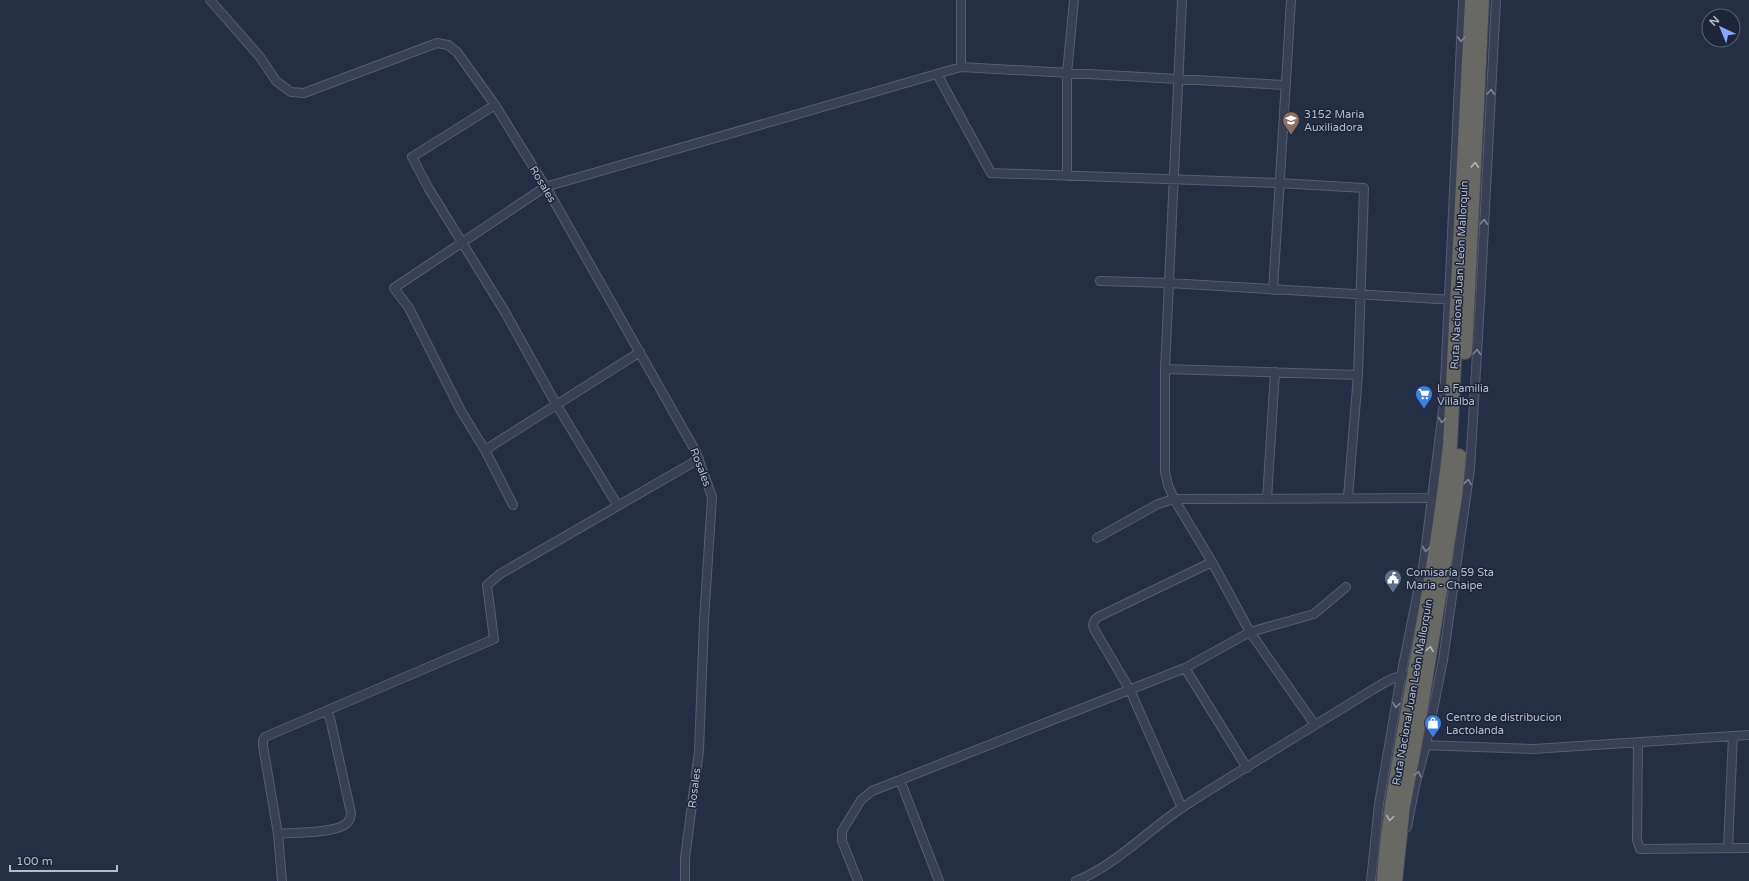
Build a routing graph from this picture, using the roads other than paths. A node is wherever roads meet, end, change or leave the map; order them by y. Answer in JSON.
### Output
{"nodes":[{"id":1,"x":210,"y":0,"type":"edge"},
{"id":2,"x":961,"y":0,"type":"edge"},
{"id":3,"x":1074,"y":0,"type":"edge"},
{"id":4,"x":1182,"y":0,"type":"edge"},
{"id":5,"x":1292,"y":0,"type":"edge"},
{"id":6,"x":1463,"y":0,"type":"edge"},
{"id":7,"x":1472,"y":0,"type":"edge"},
{"id":8,"x":1482,"y":0,"type":"edge"},
{"id":9,"x":1496,"y":0,"type":"edge"},
{"id":10,"x":961,"y":67,"type":"junction"},
{"id":11,"x":1067,"y":73,"type":"junction"},
{"id":12,"x":937,"y":74,"type":"junction"},
{"id":13,"x":1178,"y":78,"type":"junction"},
{"id":14,"x":1285,"y":85,"type":"junction"},
{"id":15,"x":495,"y":105,"type":"junction"},
{"id":16,"x":1067,"y":176,"type":"junction"},
{"id":17,"x":1174,"y":180,"type":"junction"},
{"id":18,"x":1279,"y":183,"type":"junction"},
{"id":19,"x":545,"y":187,"type":"junction"},
{"id":20,"x":463,"y":242,"type":"junction"},
{"id":21,"x":1100,"y":281,"type":"dead end"},
{"id":22,"x":1169,"y":283,"type":"junction"},
{"id":23,"x":1273,"y":290,"type":"junction"},
{"id":24,"x":1360,"y":294,"type":"junction"},
{"id":25,"x":1458,"y":300,"type":"junction"},
{"id":26,"x":640,"y":352,"type":"junction"},
{"id":27,"x":1165,"y":369,"type":"junction"},
{"id":28,"x":1275,"y":372,"type":"junction"},
{"id":29,"x":1358,"y":375,"type":"junction"},
{"id":30,"x":556,"y":404,"type":"junction"},
{"id":31,"x":485,"y":450,"type":"junction"},
{"id":32,"x":699,"y":459,"type":"junction"},
{"id":33,"x":1348,"y":497,"type":"junction"},
{"id":34,"x":1449,"y":497,"type":"junction"},
{"id":35,"x":1174,"y":499,"type":"junction"},
{"id":36,"x":1267,"y":499,"type":"junction"},
{"id":37,"x":513,"y":505,"type":"dead end"},
{"id":38,"x":618,"y":506,"type":"junction"},
{"id":39,"x":1097,"y":538,"type":"dead end"},
{"id":40,"x":1212,"y":562,"type":"junction"},
{"id":41,"x":1346,"y":587,"type":"dead end"},
{"id":42,"x":1250,"y":632,"type":"junction"},
{"id":43,"x":1417,"y":658,"type":"junction"},
{"id":44,"x":1185,"y":668,"type":"junction"},
{"id":45,"x":1407,"y":676,"type":"junction"},
{"id":46,"x":1130,"y":690,"type":"junction"},
{"id":47,"x":326,"y":711,"type":"junction"},
{"id":48,"x":1315,"y":725,"type":"junction"},
{"id":49,"x":1749,"y":735,"type":"edge"},
{"id":50,"x":1733,"y":736,"type":"junction"},
{"id":51,"x":1638,"y":742,"type":"junction"},
{"id":52,"x":1418,"y":744,"type":"junction"},
{"id":53,"x":1247,"y":768,"type":"junction"},
{"id":54,"x":900,"y":780,"type":"junction"},
{"id":55,"x":1395,"y":789,"type":"junction"},
{"id":56,"x":1182,"y":808,"type":"junction"},
{"id":57,"x":278,"y":834,"type":"junction"},
{"id":58,"x":1728,"y":848,"type":"junction"},
{"id":59,"x":1749,"y":848,"type":"edge"},
{"id":60,"x":282,"y":881,"type":"edge"},
{"id":61,"x":685,"y":881,"type":"edge"},
{"id":62,"x":858,"y":881,"type":"edge"},
{"id":63,"x":939,"y":881,"type":"edge"},
{"id":64,"x":1076,"y":881,"type":"edge"},
{"id":65,"x":1371,"y":881,"type":"edge"},
{"id":66,"x":1384,"y":881,"type":"edge"},
{"id":67,"x":1396,"y":881,"type":"edge"},
{"id":68,"x":1401,"y":881,"type":"edge"}],
"edges":[{"from":1,"to":15,"type":"street","name":"Rosales"},
{"from":2,"to":10,"type":"street"},
{"from":3,"to":11,"type":"street"},
{"from":4,"to":13,"type":"street"},
{"from":5,"to":14,"type":"street"},
{"from":6,"to":25,"type":"street","one_way":true},
{"from":7,"to":25,"type":"highway","name":"Ruta Nacional Juan León Mallorquín"},
{"from":25,"to":8,"type":"highway","name":"Ruta Nacional Juan León Mallorquín","one_way":true},
{"from":34,"to":9,"type":"street","one_way":true},
{"from":10,"to":11,"type":"street"},
{"from":10,"to":12,"type":"street"},
{"from":11,"to":13,"type":"street"},
{"from":11,"to":16,"type":"street"},
{"from":12,"to":16,"type":"street"},
{"from":12,"to":19,"type":"street"},
{"from":13,"to":14,"type":"street"},
{"from":13,"to":17,"type":"street"},
{"from":14,"to":18,"type":"street"},
{"from":15,"to":19,"type":"street","name":"Rosales"},
{"from":15,"to":20,"type":"street"},
{"from":16,"to":17,"type":"street"},
{"from":17,"to":18,"type":"street"},
{"from":17,"to":22,"type":"street"},
{"from":18,"to":23,"type":"street"},
{"from":18,"to":24,"type":"street"},
{"from":19,"to":20,"type":"street"},
{"from":19,"to":26,"type":"street","name":"Rosales"},
{"from":20,"to":30,"type":"street"},
{"from":20,"to":31,"type":"street"},
{"from":21,"to":22,"type":"street"},
{"from":22,"to":23,"type":"street"},
{"from":22,"to":27,"type":"street"},
{"from":23,"to":24,"type":"street"},
{"from":24,"to":25,"type":"street"},
{"from":24,"to":29,"type":"street"},
{"from":25,"to":34,"type":"highway","name":"Ruta Nacional Juan León Mallorquín"},
{"from":25,"to":34,"type":"street","one_way":true},
{"from":26,"to":30,"type":"street"},
{"from":26,"to":32,"type":"street","name":"Rosales"},
{"from":27,"to":28,"type":"street"},
{"from":27,"to":35,"type":"street"},
{"from":28,"to":29,"type":"street"},
{"from":28,"to":36,"type":"street"},
{"from":29,"to":33,"type":"street"},
{"from":30,"to":31,"type":"street"},
{"from":30,"to":38,"type":"street"},
{"from":31,"to":37,"type":"street"},
{"from":32,"to":38,"type":"street"},
{"from":32,"to":61,"type":"street","name":"Rosales"},
{"from":33,"to":34,"type":"street"},
{"from":33,"to":36,"type":"street"},
{"from":34,"to":43,"type":"highway","name":"Ruta Nacional Juan León Mallorquín"},
{"from":34,"to":45,"type":"street","one_way":true},
{"from":52,"to":34,"type":"highway","name":"Ruta Nacional Juan León Mallorquín","one_way":true},
{"from":35,"to":36,"type":"street"},
{"from":35,"to":39,"type":"street"},
{"from":35,"to":40,"type":"street"},
{"from":38,"to":47,"type":"street"},
{"from":40,"to":42,"type":"street"},
{"from":40,"to":46,"type":"street"},
{"from":41,"to":42,"type":"street"},
{"from":42,"to":44,"type":"street"},
{"from":42,"to":48,"type":"street"},
{"from":43,"to":45,"type":"highway","name":"Ruta Nacional Juan León Mallorquín"},
{"from":43,"to":52,"type":"street"},
{"from":44,"to":46,"type":"street"},
{"from":44,"to":53,"type":"street"},
{"from":45,"to":48,"type":"street"},
{"from":45,"to":55,"type":"highway","name":"Ruta Nacional Juan León Mallorquín"},
{"from":45,"to":65,"type":"street","one_way":true},
{"from":46,"to":54,"type":"street"},
{"from":46,"to":56,"type":"street"},
{"from":47,"to":57,"type":"street"},
{"from":47,"to":57,"type":"street"},
{"from":48,"to":53,"type":"street"},
{"from":49,"to":50,"type":"street"},
{"from":50,"to":51,"type":"street"},
{"from":50,"to":58,"type":"street"},
{"from":51,"to":52,"type":"street"},
{"from":51,"to":58,"type":"street"},
{"from":52,"to":55,"type":"street"},
{"from":52,"to":67,"type":"highway","name":"Ruta Nacional Juan León Mallorquín"},
{"from":68,"to":52,"type":"street","one_way":true},
{"from":53,"to":56,"type":"street"},
{"from":54,"to":62,"type":"street"},
{"from":54,"to":63,"type":"street"},
{"from":55,"to":66,"type":"highway","name":"Ruta Nacional Juan León Mallorquín","one_way":true},
{"from":56,"to":64,"type":"street"},
{"from":57,"to":60,"type":"street"},
{"from":58,"to":59,"type":"street"}]}
